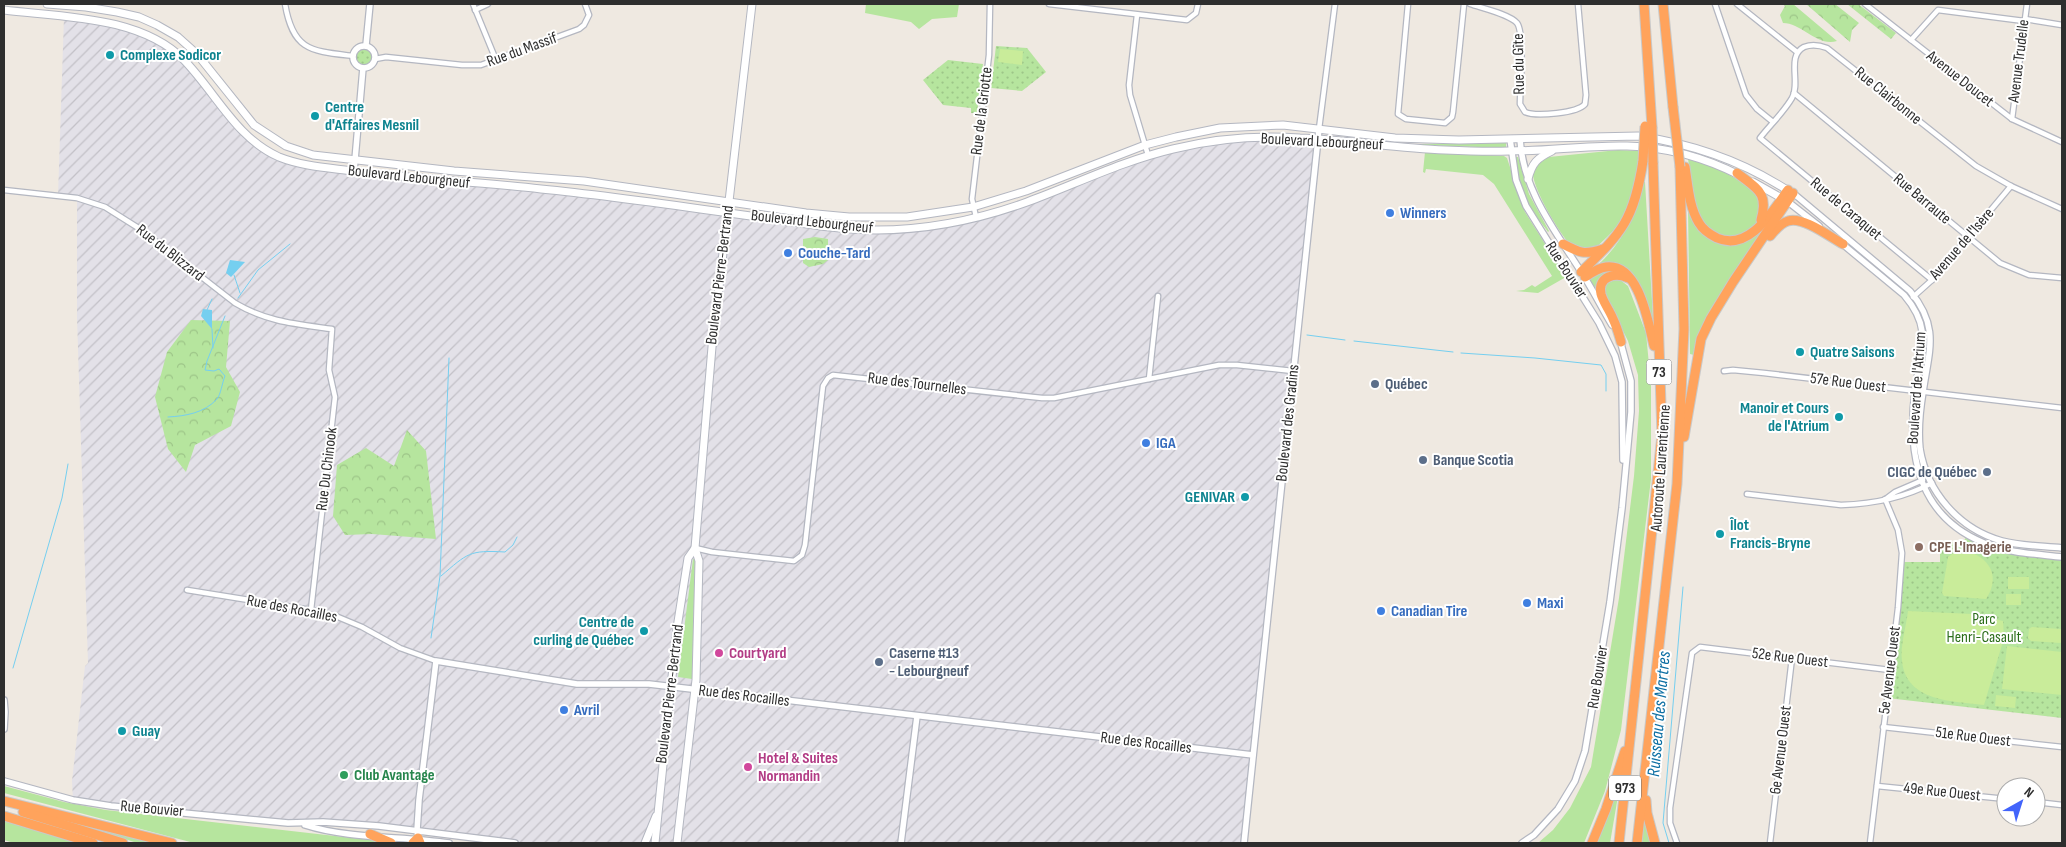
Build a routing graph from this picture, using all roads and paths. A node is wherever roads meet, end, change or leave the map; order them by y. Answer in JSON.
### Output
{"nodes":[{"id":1,"x":47,"y":4,"type":"edge"},
{"id":2,"x":285,"y":4,"type":"edge"},
{"id":3,"x":370,"y":4,"type":"edge"},
{"id":4,"x":473,"y":4,"type":"edge"},
{"id":5,"x":488,"y":4,"type":"edge"},
{"id":6,"x":585,"y":4,"type":"edge"},
{"id":7,"x":752,"y":4,"type":"edge"},
{"id":8,"x":990,"y":4,"type":"edge"},
{"id":9,"x":1050,"y":4,"type":"edge"},
{"id":10,"x":1198,"y":4,"type":"edge"},
{"id":11,"x":1335,"y":4,"type":"edge"},
{"id":12,"x":1408,"y":4,"type":"edge"},
{"id":13,"x":1464,"y":4,"type":"edge"},
{"id":14,"x":1470,"y":4,"type":"edge"},
{"id":15,"x":1578,"y":4,"type":"edge"},
{"id":16,"x":1644,"y":4,"type":"edge"},
{"id":17,"x":1663,"y":4,"type":"edge"},
{"id":18,"x":1715,"y":4,"type":"edge"},
{"id":19,"x":1737,"y":4,"type":"edge"},
{"id":20,"x":1865,"y":4,"type":"edge"},
{"id":21,"x":1875,"y":4,"type":"edge"},
{"id":22,"x":2027,"y":4,"type":"edge"},
{"id":23,"x":1071,"y":5,"type":"edge"},
{"id":24,"x":1871,"y":9,"type":"junction"},
{"id":25,"x":4,"y":10,"type":"edge"},
{"id":26,"x":475,"y":10,"type":"junction"},
{"id":27,"x":1137,"y":15,"type":"junction"},
{"id":28,"x":2025,"y":20,"type":"junction"},
{"id":29,"x":2062,"y":25,"type":"edge"},
{"id":30,"x":1911,"y":40,"type":"junction"},
{"id":31,"x":366,"y":45,"type":"junction"},
{"id":32,"x":1798,"y":52,"type":"junction"},
{"id":33,"x":353,"y":56,"type":"junction"},
{"id":34,"x":375,"y":59,"type":"junction"},
{"id":35,"x":496,"y":60,"type":"junction"},
{"id":36,"x":363,"y":68,"type":"junction"},
{"id":37,"x":1794,"y":93,"type":"junction"},
{"id":38,"x":2012,"y":119,"type":"junction"},
{"id":39,"x":1773,"y":122,"type":"junction"},
{"id":40,"x":1649,"y":126,"type":"junction"},
{"id":41,"x":1319,"y":130,"type":"junction"},
{"id":42,"x":1318,"y":139,"type":"junction"},
{"id":43,"x":1520,"y":139,"type":"junction"},
{"id":44,"x":1510,"y":140,"type":"junction"},
{"id":45,"x":2062,"y":142,"type":"edge"},
{"id":46,"x":1145,"y":145,"type":"junction"},
{"id":47,"x":1691,"y":146,"type":"joint"},
{"id":48,"x":1557,"y":149,"type":"junction"},
{"id":49,"x":1662,"y":150,"type":"joint"},
{"id":50,"x":1520,"y":151,"type":"junction"},
{"id":51,"x":1511,"y":152,"type":"junction"},
{"id":52,"x":1148,"y":155,"type":"junction"},
{"id":53,"x":355,"y":159,"type":"junction"},
{"id":54,"x":1682,"y":167,"type":"junction"},
{"id":55,"x":354,"y":171,"type":"junction"},
{"id":56,"x":1737,"y":173,"type":"junction"},
{"id":57,"x":1528,"y":179,"type":"junction"},
{"id":58,"x":2011,"y":186,"type":"junction"},
{"id":59,"x":4,"y":190,"type":"edge"},
{"id":60,"x":1787,"y":195,"type":"junction"},
{"id":61,"x":729,"y":201,"type":"junction"},
{"id":62,"x":973,"y":207,"type":"junction"},
{"id":63,"x":2062,"y":209,"type":"edge"},
{"id":64,"x":727,"y":213,"type":"junction"},
{"id":65,"x":976,"y":217,"type":"junction"},
{"id":66,"x":1760,"y":226,"type":"junction"},
{"id":67,"x":1968,"y":238,"type":"junction"},
{"id":68,"x":1563,"y":244,"type":"junction"},
{"id":69,"x":1843,"y":244,"type":"junction"},
{"id":70,"x":1606,"y":249,"type":"junction"},
{"id":71,"x":1752,"y":254,"type":"junction"},
{"id":72,"x":1583,"y":275,"type":"junction"},
{"id":73,"x":2062,"y":278,"type":"edge"},
{"id":74,"x":1633,"y":280,"type":"junction"},
{"id":75,"x":1932,"y":280,"type":"junction"},
{"id":76,"x":1573,"y":281,"type":"junction"},
{"id":77,"x":1158,"y":296,"type":"dead end"},
{"id":78,"x":1911,"y":298,"type":"junction"},
{"id":79,"x":332,"y":329,"type":"joint"},
{"id":80,"x":1621,"y":342,"type":"junction"},
{"id":81,"x":1659,"y":365,"type":"junction"},
{"id":82,"x":1293,"y":371,"type":"junction"},
{"id":83,"x":1724,"y":371,"type":"dead end"},
{"id":84,"x":1149,"y":379,"type":"junction"},
{"id":85,"x":1915,"y":392,"type":"junction"},
{"id":86,"x":1923,"y":392,"type":"junction"},
{"id":87,"x":2062,"y":408,"type":"edge"},
{"id":88,"x":1930,"y":481,"type":"junction"},
{"id":89,"x":1677,"y":484,"type":"junction"},
{"id":90,"x":1922,"y":484,"type":"junction"},
{"id":91,"x":1623,"y":490,"type":"junction"},
{"id":92,"x":1747,"y":494,"type":"dead end"},
{"id":93,"x":1885,"y":499,"type":"junction"},
{"id":94,"x":695,"y":548,"type":"junction"},
{"id":95,"x":2062,"y":548,"type":"edge"},
{"id":96,"x":2062,"y":557,"type":"edge"},
{"id":97,"x":187,"y":590,"type":"dead end"},
{"id":98,"x":311,"y":610,"type":"junction"},
{"id":99,"x":1792,"y":658,"type":"junction"},
{"id":100,"x":436,"y":661,"type":"junction"},
{"id":101,"x":1890,"y":670,"type":"junction"},
{"id":102,"x":670,"y":686,"type":"junction"},
{"id":103,"x":695,"y":690,"type":"junction"},
{"id":104,"x":4,"y":700,"type":"edge"},
{"id":105,"x":916,"y":716,"type":"junction"},
{"id":106,"x":1883,"y":727,"type":"junction"},
{"id":107,"x":4,"y":730,"type":"edge"},
{"id":108,"x":1631,"y":732,"type":"junction"},
{"id":109,"x":2062,"y":747,"type":"edge"},
{"id":110,"x":1253,"y":755,"type":"junction"},
{"id":111,"x":4,"y":781,"type":"edge"},
{"id":112,"x":1645,"y":784,"type":"junction"},
{"id":113,"x":1878,"y":786,"type":"junction"},
{"id":114,"x":1996,"y":798,"type":"edge"},
{"id":115,"x":4,"y":801,"type":"edge"},
{"id":116,"x":2046,"y":803,"type":"edge"},
{"id":117,"x":2062,"y":805,"type":"edge"},
{"id":118,"x":4,"y":806,"type":"edge"},
{"id":119,"x":657,"y":814,"type":"junction"},
{"id":120,"x":4,"y":816,"type":"edge"},
{"id":121,"x":303,"y":824,"type":"junction"},
{"id":122,"x":370,"y":834,"type":"junction"},
{"id":123,"x":417,"y":839,"type":"edge"},
{"id":124,"x":93,"y":843,"type":"edge"},
{"id":125,"x":123,"y":843,"type":"edge"},
{"id":126,"x":172,"y":843,"type":"edge"},
{"id":127,"x":391,"y":843,"type":"edge"},
{"id":128,"x":449,"y":843,"type":"edge"},
{"id":129,"x":515,"y":843,"type":"edge"},
{"id":130,"x":645,"y":843,"type":"edge"},
{"id":131,"x":655,"y":843,"type":"edge"},
{"id":132,"x":677,"y":843,"type":"edge"},
{"id":133,"x":901,"y":843,"type":"edge"},
{"id":134,"x":1244,"y":843,"type":"edge"},
{"id":135,"x":1522,"y":843,"type":"edge"},
{"id":136,"x":1592,"y":843,"type":"edge"},
{"id":137,"x":1619,"y":843,"type":"edge"},
{"id":138,"x":1637,"y":843,"type":"edge"},
{"id":139,"x":1655,"y":843,"type":"edge"},
{"id":140,"x":1677,"y":843,"type":"edge"},
{"id":141,"x":1770,"y":843,"type":"edge"},
{"id":142,"x":1870,"y":843,"type":"edge"},
{"id":143,"x":1878,"y":843,"type":"edge"}],
"edges":[{"from":1,"to":53,"type":"main road","name":"Boulevard Lebourgneuf"},
{"from":2,"to":33,"type":"street"},
{"from":3,"to":31,"type":"street"},
{"from":4,"to":26,"type":"street"},
{"from":5,"to":26,"type":"street"},
{"from":6,"to":35,"type":"street","name":"Rue du Massif"},
{"from":7,"to":61,"type":"main road","name":"Boulevard Pierre-Bertrand"},
{"from":8,"to":62,"type":"street","name":"Rue de la Griotte"},
{"from":9,"to":23,"type":"street"},
{"from":10,"to":27,"type":"street"},
{"from":11,"to":41,"type":"street","name":"Boulevard des Gradins"},
{"from":12,"to":13,"type":"street"},
{"from":14,"to":15,"type":"street","name":"Rue du Gîte"},
{"from":16,"to":40,"type":"highway","name":"Autoroute Laurentienne","number":"73"},
{"from":17,"to":54,"type":"highway","name":"Autoroute Laurentienne","number":"73","bridge":true},
{"from":18,"to":39,"type":"street"},
{"from":19,"to":32,"type":"street"},
{"from":20,"to":24,"type":"street","name":"Avenue Doucet"},
{"from":21,"to":24,"type":"street"},
{"from":22,"to":28,"type":"street","name":"Avenue Trudelle"},
{"from":23,"to":27,"type":"street"},
{"from":24,"to":30,"type":"street","name":"Avenue Doucet"},
{"from":25,"to":55,"type":"main road","name":"Boulevard Lebourgneuf"},
{"from":26,"to":35,"type":"street"},
{"from":27,"to":46,"type":"street"},
{"from":28,"to":29,"type":"street"},
{"from":28,"to":30,"type":"street"},
{"from":28,"to":38,"type":"street","name":"Avenue Trudelle"},
{"from":30,"to":38,"type":"street","name":"Avenue Doucet"},
{"from":31,"to":33,"type":"street"},
{"from":31,"to":34,"type":"street"},
{"from":32,"to":37,"type":"street"},
{"from":32,"to":58,"type":"street","name":"Rue Clairbonne"},
{"from":33,"to":36,"type":"street"},
{"from":34,"to":35,"type":"street","name":"Rue du Massif"},
{"from":34,"to":36,"type":"street"},
{"from":36,"to":53,"type":"street"},
{"from":37,"to":39,"type":"street"},
{"from":37,"to":67,"type":"street","name":"Rue Barraute"},
{"from":38,"to":45,"type":"street","name":"Avenue Doucet"},
{"from":39,"to":75,"type":"street","name":"Rue de Caraquet"},
{"from":40,"to":70,"type":"highway","bridge":true},
{"from":40,"to":81,"type":"highway","name":"Autoroute Laurentienne","number":"73","bridge":true},
{"from":41,"to":42,"type":"street","name":"Boulevard des Gradins"},
{"from":41,"to":44,"type":"main road","name":"Boulevard Lebourgneuf"},
{"from":41,"to":46,"type":"main road","name":"Boulevard Lebourgneuf"},
{"from":42,"to":51,"type":"main road","name":"Boulevard Lebourgneuf"},
{"from":42,"to":52,"type":"main road","name":"Boulevard Lebourgneuf"},
{"from":42,"to":82,"type":"street","name":"Boulevard des Gradins"},
{"from":43,"to":44,"type":"main road","name":"Boulevard Lebourgneuf"},
{"from":43,"to":47,"type":"main road","name":"Boulevard Lebourgneuf"},
{"from":43,"to":50,"type":"street","name":"Rue Bouvier"},
{"from":44,"to":51,"type":"street","name":"Rue Bouvier"},
{"from":46,"to":52,"type":"street"},
{"from":46,"to":62,"type":"main road","name":"Boulevard Lebourgneuf"},
{"from":47,"to":60,"type":"main road","name":"Boulevard de l'Atrium"},
{"from":48,"to":49,"type":"main road","name":"Boulevard Lebourgneuf"},
{"from":48,"to":50,"type":"main road","name":"Boulevard Lebourgneuf"},
{"from":48,"to":57,"type":"main road"},
{"from":49,"to":56,"type":"main road","name":"Boulevard de l'Atrium"},
{"from":50,"to":51,"type":"main road","name":"Boulevard Lebourgneuf"},
{"from":50,"to":57,"type":"street","name":"Rue Bouvier"},
{"from":51,"to":76,"type":"street","name":"Rue Bouvier"},
{"from":52,"to":65,"type":"main road","name":"Boulevard Lebourgneuf"},
{"from":53,"to":55,"type":"street"},
{"from":53,"to":61,"type":"main road","name":"Boulevard Lebourgneuf"},
{"from":54,"to":66,"type":"highway"},
{"from":54,"to":89,"type":"highway","name":"Autoroute Laurentienne","number":"73"},
{"from":55,"to":64,"type":"main road","name":"Boulevard Lebourgneuf"},
{"from":56,"to":60,"type":"main road","name":"Boulevard de l'Atrium"},
{"from":56,"to":66,"type":"highway"},
{"from":57,"to":68,"type":"street","name":"Rue Bouvier"},
{"from":58,"to":63,"type":"street","name":"Rue Clairbonne"},
{"from":58,"to":67,"type":"street","name":"Avenue de l'Isère"},
{"from":59,"to":79,"type":"street","name":"Rue du Blizzard"},
{"from":60,"to":66,"type":"highway"},
{"from":60,"to":69,"type":"street","name":"Boulevard de l'Atrium"},
{"from":60,"to":71,"type":"highway"},
{"from":60,"to":78,"type":"street","name":"Boulevard de l'Atrium"},
{"from":61,"to":62,"type":"main road","name":"Boulevard Lebourgneuf"},
{"from":61,"to":64,"type":"main road","name":"Boulevard Pierre-Bertrand"},
{"from":62,"to":65,"type":"street","name":"Rue de la Griotte"},
{"from":64,"to":65,"type":"main road","name":"Boulevard Lebourgneuf"},
{"from":64,"to":94,"type":"main road","name":"Boulevard Pierre-Bertrand"},
{"from":67,"to":73,"type":"street","name":"Rue Barraute"},
{"from":67,"to":75,"type":"street","name":"Avenue de l'Isère"},
{"from":68,"to":70,"type":"highway"},
{"from":68,"to":72,"type":"street","name":"Rue Bouvier"},
{"from":69,"to":71,"type":"highway"},
{"from":69,"to":78,"type":"street","name":"Boulevard de l'Atrium"},
{"from":70,"to":72,"type":"highway"},
{"from":71,"to":89,"type":"highway"},
{"from":72,"to":74,"type":"highway"},
{"from":72,"to":76,"type":"street"},
{"from":72,"to":80,"type":"street","name":"Rue Bouvier"},
{"from":74,"to":80,"type":"highway"},
{"from":74,"to":81,"type":"highway"},
{"from":75,"to":78,"type":"street","name":"Avenue de l'Isère"},
{"from":76,"to":91,"type":"street","name":"Rue Bouvier"},
{"from":77,"to":84,"type":"street"},
{"from":78,"to":85,"type":"street","name":"Boulevard de l'Atrium"},
{"from":78,"to":86,"type":"street","name":"Boulevard de l'Atrium"},
{"from":79,"to":98,"type":"street","name":"Rue Du Chinook"},
{"from":80,"to":91,"type":"street","name":"Rue Bouvier"},
{"from":81,"to":108,"type":"highway","name":"Autoroute Laurentienne","number":"73"},
{"from":82,"to":84,"type":"street","name":"Rue des Tournelles"},
{"from":82,"to":110,"type":"street","name":"Boulevard des Gradins"},
{"from":83,"to":85,"type":"street","name":"57e Rue Ouest"},
{"from":84,"to":94,"type":"street","name":"Rue des Tournelles"},
{"from":85,"to":86,"type":"street","name":"57e Rue Ouest"},
{"from":85,"to":90,"type":"street","name":"Boulevard de l'Atrium"},
{"from":86,"to":87,"type":"street","name":"57e Rue Ouest"},
{"from":86,"to":88,"type":"street","name":"Boulevard de l'Atrium"},
{"from":88,"to":90,"type":"street"},
{"from":88,"to":95,"type":"street","name":"Boulevard de l'Atrium"},
{"from":89,"to":112,"type":"highway","name":"Autoroute Laurentienne","number":"73"},
{"from":90,"to":93,"type":"street"},
{"from":90,"to":96,"type":"street","name":"Boulevard de l'Atrium"},
{"from":91,"to":135,"type":"street","name":"Rue Bouvier"},
{"from":92,"to":93,"type":"street"},
{"from":93,"to":101,"type":"street","name":"5e Avenue Ouest"},
{"from":94,"to":102,"type":"main road","name":"Boulevard Pierre-Bertrand"},
{"from":94,"to":103,"type":"main road","name":"Boulevard Pierre-Bertrand"},
{"from":97,"to":98,"type":"street","name":"Rue des Rocailles"},
{"from":98,"to":100,"type":"street","name":"Rue des Rocailles"},
{"from":99,"to":101,"type":"street","name":"52e Rue Ouest"},
{"from":99,"to":140,"type":"street","name":"52e Rue Ouest"},
{"from":99,"to":141,"type":"street","name":"6e Avenue Ouest"},
{"from":100,"to":102,"type":"street","name":"Rue des Rocailles"},
{"from":100,"to":123,"type":"street"},
{"from":101,"to":106,"type":"street","name":"5e Avenue Ouest"},
{"from":102,"to":103,"type":"street","name":"Rue des Rocailles"},
{"from":102,"to":119,"type":"main road","name":"Boulevard Pierre-Bertrand"},
{"from":103,"to":105,"type":"street","name":"Rue des Rocailles"},
{"from":103,"to":132,"type":"main road","name":"Boulevard Pierre-Bertrand"},
{"from":104,"to":107,"type":"street"},
{"from":105,"to":110,"type":"street","name":"Rue des Rocailles"},
{"from":105,"to":133,"type":"street"},
{"from":106,"to":109,"type":"street","name":"51e Rue Ouest"},
{"from":106,"to":113,"type":"street","name":"5e Avenue Ouest"},
{"from":108,"to":136,"type":"highway"},
{"from":108,"to":137,"type":"highway","name":"Autoroute Laurentienne","number":"973"},
{"from":110,"to":134,"type":"street","name":"Boulevard des Gradins"},
{"from":111,"to":121,"type":"street","name":"Rue Bouvier"},
{"from":112,"to":138,"type":"highway","name":"Autoroute Laurentienne","number":"73"},
{"from":112,"to":139,"type":"highway"},
{"from":113,"to":114,"type":"street","name":"49e Rue Ouest"},
{"from":113,"to":142,"type":"street","name":"5e Avenue Ouest"},
{"from":115,"to":126,"type":"highway"},
{"from":116,"to":117,"type":"street"},
{"from":118,"to":125,"type":"highway"},
{"from":119,"to":130,"type":"main road"},
{"from":119,"to":131,"type":"main road","name":"Boulevard Pierre-Bertrand"},
{"from":120,"to":124,"type":"highway"},
{"from":121,"to":122,"type":"street","name":"Rue Bouvier"},
{"from":121,"to":123,"type":"street","name":"Rue Bouvier"},
{"from":122,"to":123,"type":"street","name":"Rue Bouvier"},
{"from":122,"to":127,"type":"highway"},
{"from":123,"to":128,"type":"street","name":"Rue Bouvier"},
{"from":123,"to":129,"type":"street","name":"Rue Bouvier"},
{"from":142,"to":143,"type":"street"}]}
